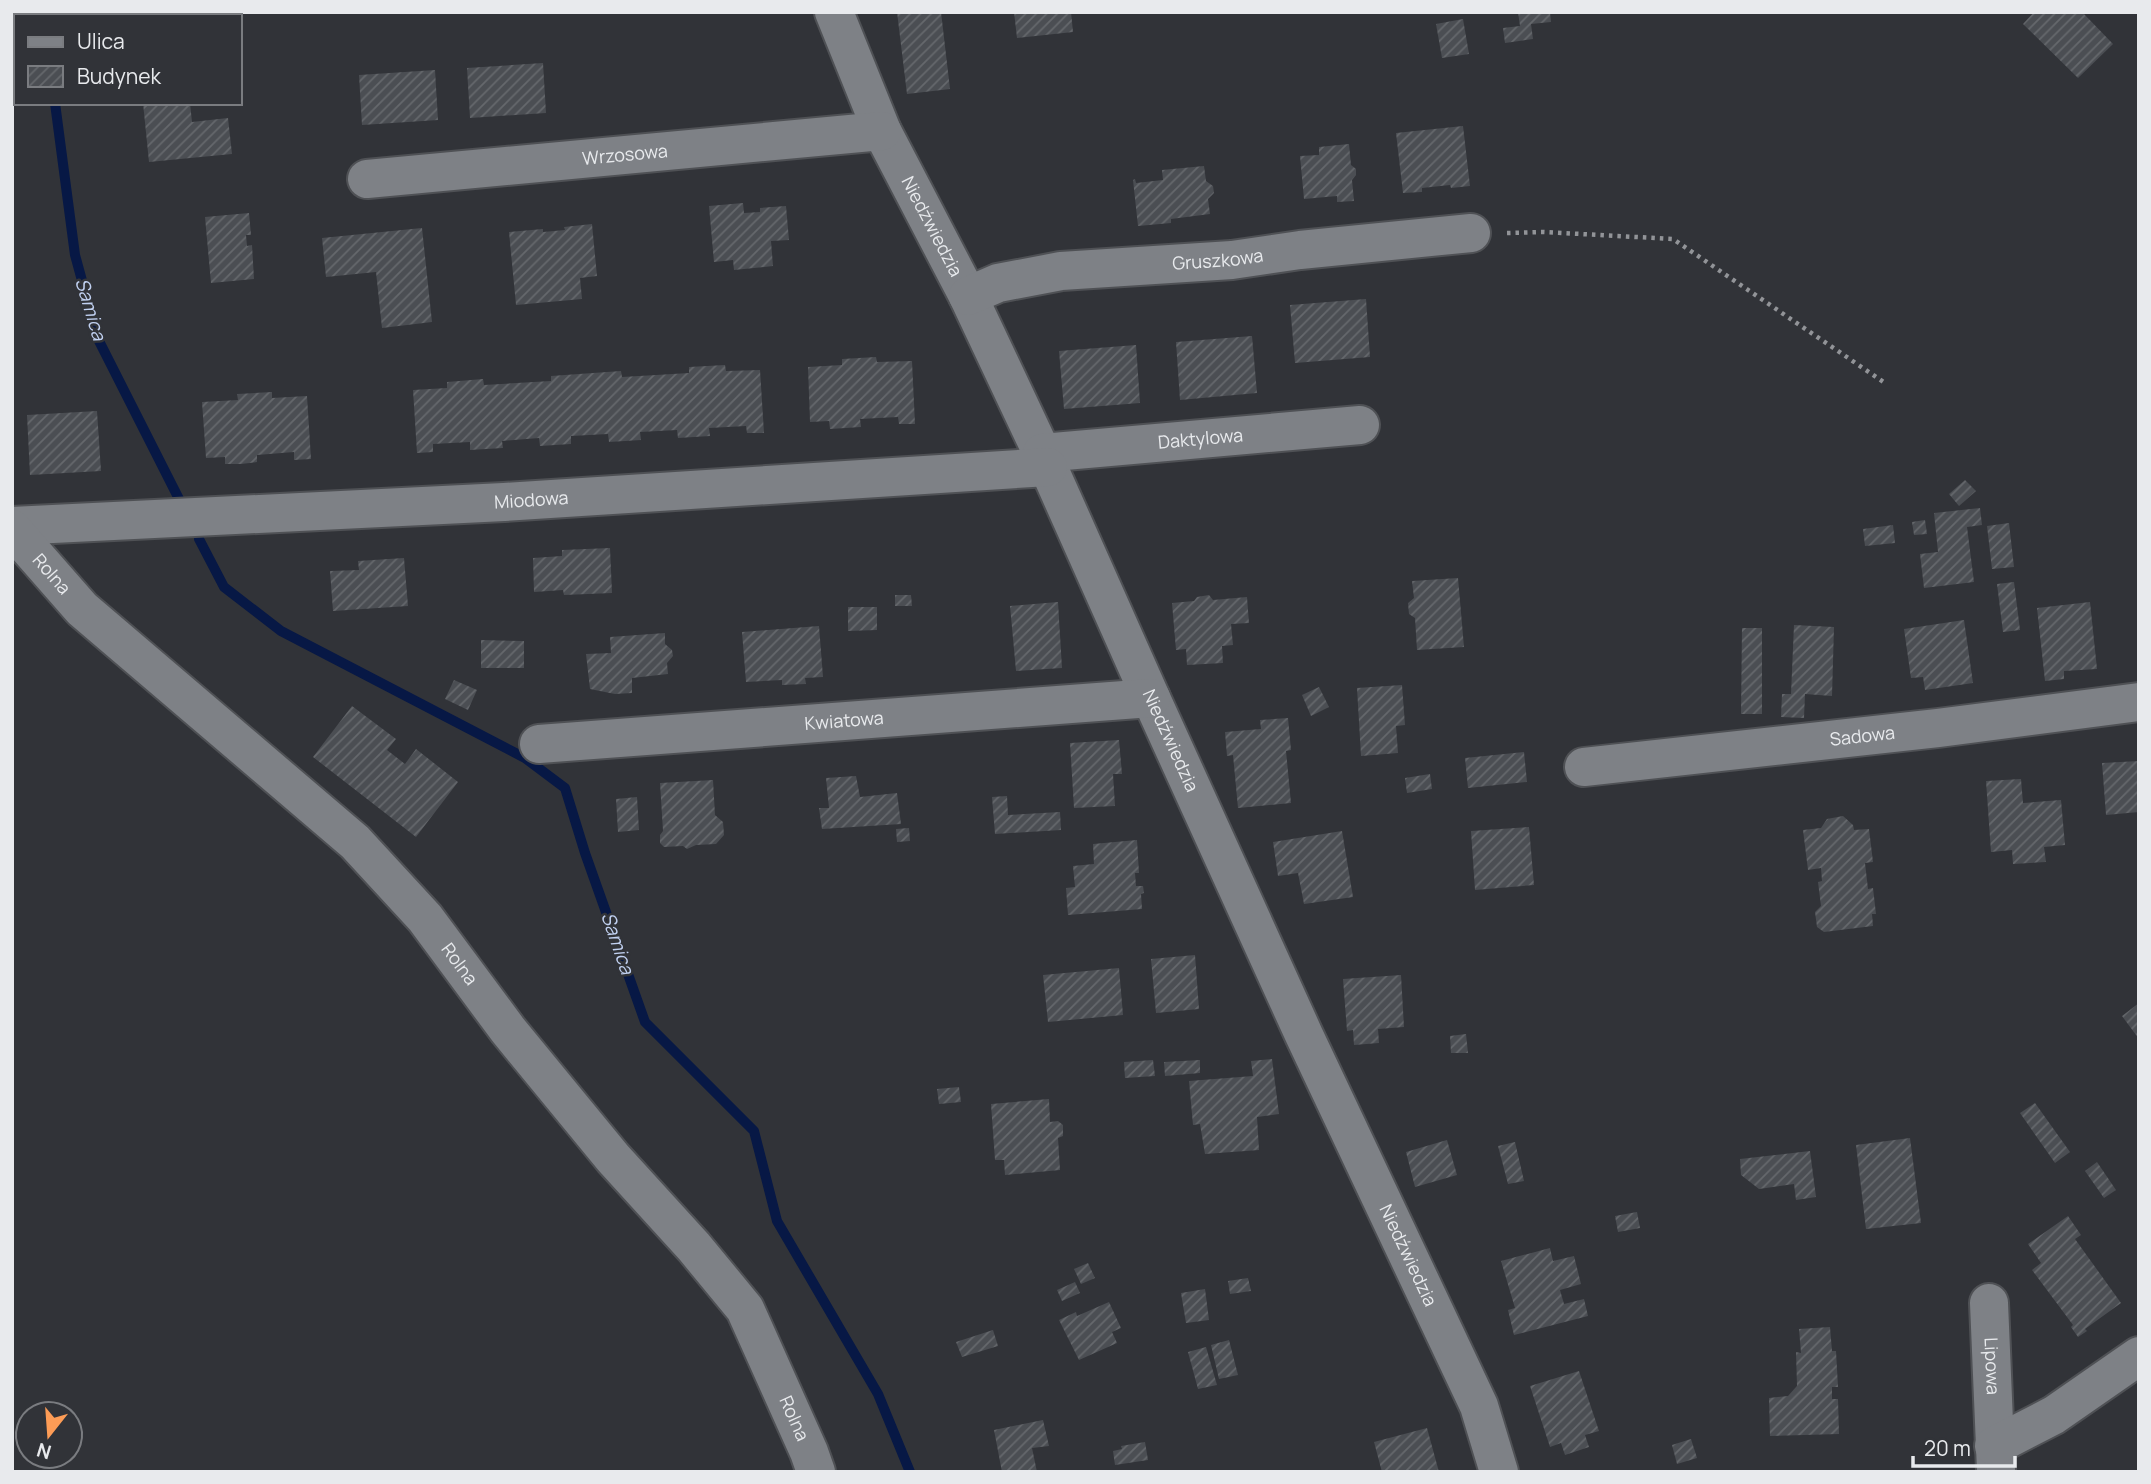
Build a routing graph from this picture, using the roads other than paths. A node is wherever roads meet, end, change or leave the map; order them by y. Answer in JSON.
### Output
{"nodes":[{"id":1,"x":834,"y":12,"type":"edge"},
{"id":2,"x":882,"y":131,"type":"junction"},
{"id":3,"x":367,"y":179,"type":"dead end"},
{"id":4,"x":1471,"y":233,"type":"road end"},
{"id":5,"x":968,"y":296,"type":"junction"},
{"id":6,"x":1360,"y":425,"type":"dead end"},
{"id":7,"x":1045,"y":460,"type":"junction"},
{"id":8,"x":12,"y":528,"type":"edge"},
{"id":9,"x":1151,"y":698,"type":"junction"},
{"id":10,"x":2139,"y":702,"type":"edge"},
{"id":11,"x":539,"y":744,"type":"dead end"},
{"id":12,"x":1584,"y":767,"type":"dead end"},
{"id":13,"x":1989,"y":1303,"type":"dead end"},
{"id":14,"x":2139,"y":1356,"type":"edge"},
{"id":15,"x":1995,"y":1459,"type":"edge"},
{"id":16,"x":816,"y":1472,"type":"edge"},
{"id":17,"x":1499,"y":1472,"type":"edge"}],
"edges":[{"from":1,"to":2,"type":"street","name":"Niedźwiedzia"},
{"from":2,"to":3,"type":"street","name":"Wrzosowa"},
{"from":2,"to":5,"type":"street","name":"Niedźwiedzia"},
{"from":4,"to":5,"type":"street","name":"Gruszkowa"},
{"from":5,"to":7,"type":"street","name":"Niedźwiedzia"},
{"from":6,"to":7,"type":"street","name":"Daktylowa"},
{"from":7,"to":8,"type":"street","name":"Miodowa"},
{"from":7,"to":9,"type":"street","name":"Niedźwiedzia"},
{"from":8,"to":16,"type":"street","name":"Rolna"},
{"from":9,"to":11,"type":"street","name":"Kwiatowa"},
{"from":9,"to":17,"type":"street","name":"Niedźwiedzia"},
{"from":10,"to":12,"type":"street","name":"Sadowa"},
{"from":13,"to":15,"type":"street","name":"Lipowa"},
{"from":14,"to":15,"type":"street"}]}
